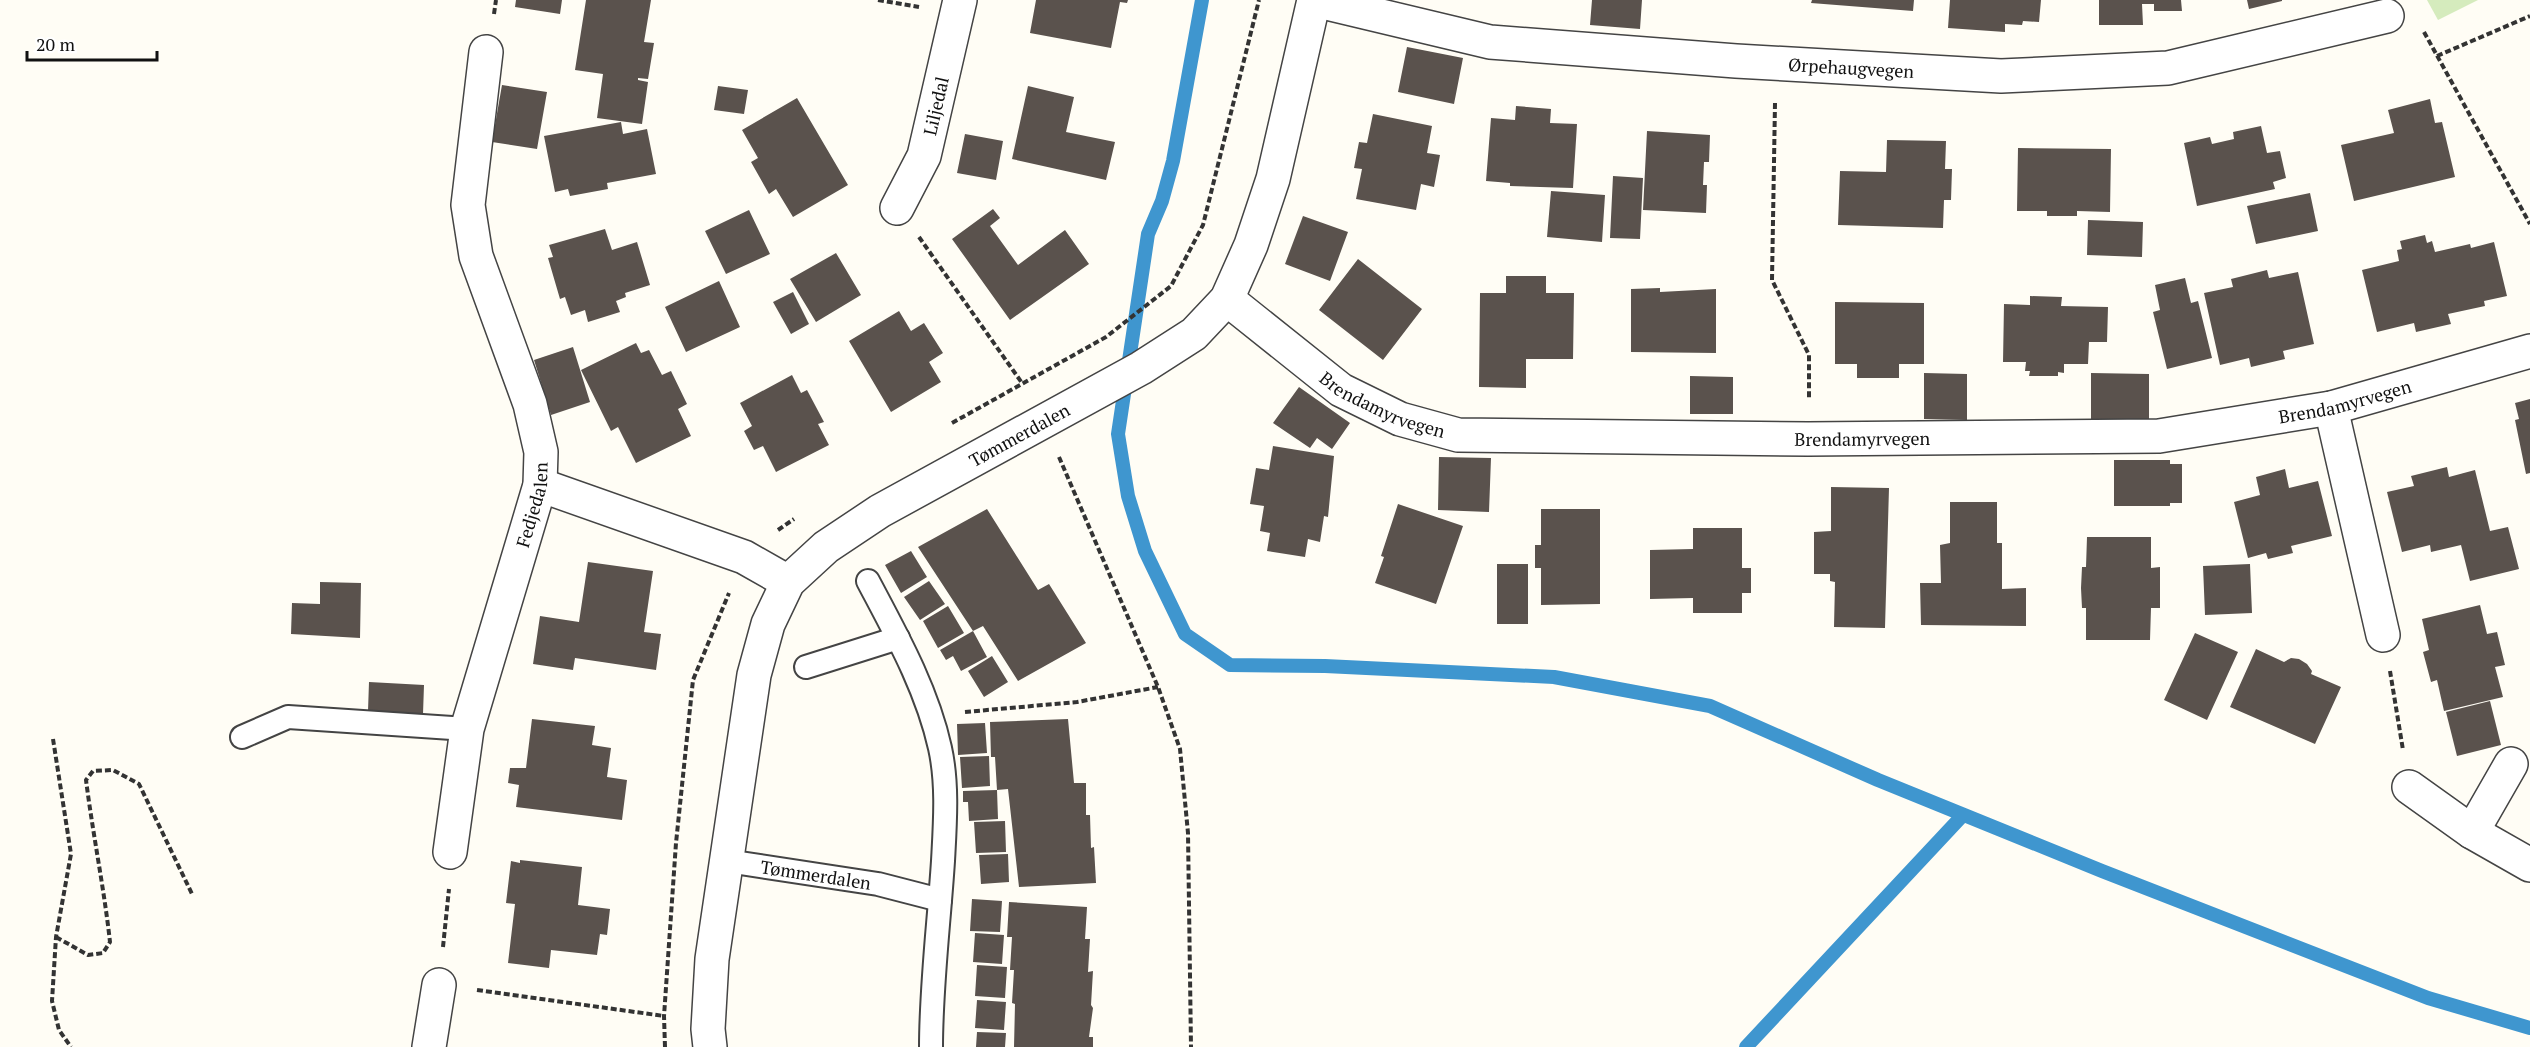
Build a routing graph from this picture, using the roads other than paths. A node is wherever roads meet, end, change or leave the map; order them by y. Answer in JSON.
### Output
{"nodes":[{"id":1,"x":960,"y":0,"type":"edge"},
{"id":2,"x":1314,"y":0,"type":"edge"},
{"id":3,"x":2387,"y":16,"type":"dead end"},
{"id":4,"x":486,"y":52,"type":"dead end"},
{"id":5,"x":897,"y":208,"type":"road end"},
{"id":6,"x":1227,"y":299,"type":"junction"},
{"id":7,"x":2530,"y":351,"type":"edge"},
{"id":8,"x":2331,"y":408,"type":"junction"},
{"id":9,"x":540,"y":485,"type":"junction"},
{"id":10,"x":868,"y":581,"type":"dead end"},
{"id":11,"x":788,"y":582,"type":"junction"},
{"id":12,"x":2384,"y":635,"type":"road end"},
{"id":13,"x":898,"y":638,"type":"junction"},
{"id":14,"x":806,"y":667,"type":"dead end"},
{"id":15,"x":467,"y":729,"type":"junction"},
{"id":16,"x":242,"y":737,"type":"dead end"},
{"id":17,"x":2511,"y":764,"type":"dead end"},
{"id":18,"x":2409,"y":787,"type":"road end"},
{"id":19,"x":2472,"y":832,"type":"junction"},
{"id":20,"x":450,"y":852,"type":"road end"},
{"id":21,"x":727,"y":861,"type":"junction"},
{"id":22,"x":2530,"y":865,"type":"edge"},
{"id":23,"x":940,"y":900,"type":"junction"},
{"id":24,"x":439,"y":985,"type":"road end"},
{"id":25,"x":429,"y":1047,"type":"edge"},
{"id":26,"x":710,"y":1047,"type":"edge"},
{"id":27,"x":932,"y":1047,"type":"edge"}],
"edges":[{"from":1,"to":5,"type":"street","name":"Liljedal"},
{"from":2,"to":3,"type":"street","name":"Ørpehaugvegen"},
{"from":2,"to":6,"type":"street","name":"Tømmerdalen"},
{"from":4,"to":9,"type":"street","name":"Fedjedalen"},
{"from":6,"to":8,"type":"street","name":"Brendamyrvegen"},
{"from":6,"to":11,"type":"street","name":"Tømmerdalen"},
{"from":7,"to":8,"type":"street","name":"Brendamyrvegen"},
{"from":8,"to":12,"type":"street"},
{"from":9,"to":11,"type":"street"},
{"from":9,"to":15,"type":"street","name":"Fedjedalen"},
{"from":10,"to":13,"type":"lane"},
{"from":11,"to":21,"type":"street","name":"Tømmerdalen"},
{"from":13,"to":14,"type":"lane"},
{"from":13,"to":23,"type":"lane"},
{"from":15,"to":16,"type":"lane"},
{"from":15,"to":20,"type":"street","name":"Fedjedalen"},
{"from":17,"to":19,"type":"street"},
{"from":18,"to":19,"type":"street"},
{"from":19,"to":22,"type":"street"},
{"from":21,"to":23,"type":"lane","name":"Tømmerdalen"},
{"from":21,"to":26,"type":"street","name":"Tømmerdalen"},
{"from":23,"to":27,"type":"lane"},
{"from":24,"to":25,"type":"street"}]}
